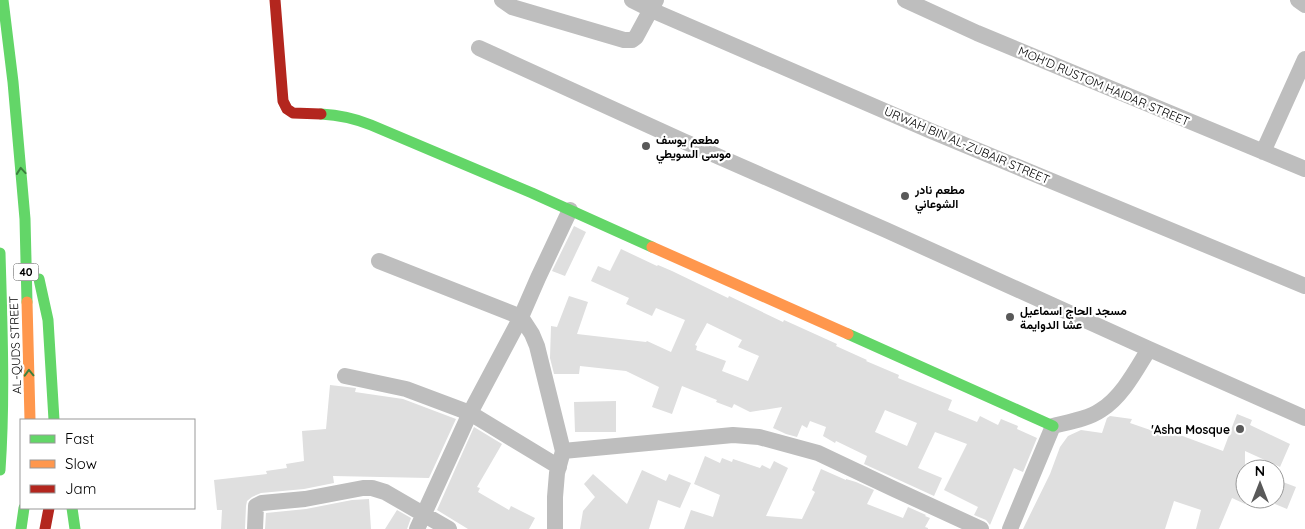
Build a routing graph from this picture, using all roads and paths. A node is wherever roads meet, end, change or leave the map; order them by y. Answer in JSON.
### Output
{"nodes":[{"id":1,"x":3,"y":0,"type":"edge"},
{"id":2,"x":275,"y":0,"type":"edge"},
{"id":3,"x":502,"y":0,"type":"edge"},
{"id":4,"x":632,"y":0,"type":"edge"},
{"id":5,"x":905,"y":0,"type":"edge"},
{"id":6,"x":1298,"y":0,"type":"edge"},
{"id":7,"x":653,"y":5,"type":"edge"},
{"id":8,"x":1305,"y":5,"type":"edge"},
{"id":9,"x":479,"y":48,"type":"dead end"},
{"id":10,"x":1305,"y":59,"type":"edge"},
{"id":11,"x":1263,"y":152,"type":"junction"},
{"id":12,"x":1305,"y":169,"type":"edge"},
{"id":13,"x":570,"y":210,"type":"junction"},
{"id":14,"x":25,"y":219,"type":"junction"},
{"id":15,"x":0,"y":253,"type":"edge"},
{"id":16,"x":379,"y":262,"type":"dead end"},
{"id":17,"x":1305,"y":286,"type":"edge"},
{"id":18,"x":521,"y":317,"type":"junction"},
{"id":19,"x":48,"y":320,"type":"junction"},
{"id":20,"x":1149,"y":349,"type":"junction"},
{"id":21,"x":345,"y":376,"type":"dead end"},
{"id":22,"x":470,"y":413,"type":"junction"},
{"id":23,"x":1305,"y":418,"type":"edge"},
{"id":24,"x":30,"y":419,"type":"edge"},
{"id":25,"x":54,"y":419,"type":"edge"},
{"id":26,"x":64,"y":419,"type":"edge"},
{"id":27,"x":1054,"y":426,"type":"junction"},
{"id":28,"x":561,"y":459,"type":"junction"},
{"id":29,"x":0,"y":470,"type":"edge"},
{"id":30,"x":24,"y":509,"type":"edge"},
{"id":31,"x":49,"y":509,"type":"edge"},
{"id":32,"x":72,"y":509,"type":"edge"},
{"id":33,"x":424,"y":514,"type":"junction"},
{"id":34,"x":20,"y":529,"type":"edge"},
{"id":35,"x":45,"y":529,"type":"edge"},
{"id":36,"x":75,"y":529,"type":"edge"},
{"id":37,"x":255,"y":529,"type":"edge"},
{"id":38,"x":417,"y":529,"type":"edge"},
{"id":39,"x":449,"y":529,"type":"edge"},
{"id":40,"x":555,"y":529,"type":"edge"},
{"id":41,"x":981,"y":529,"type":"edge"},
{"id":42,"x":1010,"y":529,"type":"edge"}],
"edges":[{"from":14,"to":1,"type":"main road","name":"AL-QUDS STREET","number":"40","one_way":true},
{"from":2,"to":13,"type":"main road"},
{"from":3,"to":7,"type":"street"},
{"from":4,"to":7,"type":"street","name":"URWAH BIN AL-ZUBAIR STREET"},
{"from":5,"to":11,"type":"street","name":"MOH'D RUSTOM HAIDAR STREET"},
{"from":6,"to":8,"type":"street"},
{"from":7,"to":17,"type":"street","name":"URWAH BIN AL-ZUBAIR STREET"},
{"from":9,"to":20,"type":"street"},
{"from":10,"to":11,"type":"street"},
{"from":11,"to":12,"type":"street","name":"MOH'D RUSTOM HAIDAR STREET"},
{"from":13,"to":18,"type":"street"},
{"from":13,"to":27,"type":"main road"},
{"from":14,"to":19,"type":"main road"},
{"from":24,"to":14,"type":"main road","name":"AL-QUDS STREET","number":"40","one_way":true},
{"from":15,"to":29,"type":"main road","name":"AL-QUDS STREET","number":"40"},
{"from":16,"to":18,"type":"street"},
{"from":18,"to":22,"type":"street"},
{"from":18,"to":28,"type":"street"},
{"from":19,"to":25,"type":"main road"},
{"from":19,"to":26,"type":"main road"},
{"from":20,"to":23,"type":"street"},
{"from":20,"to":27,"type":"street"},
{"from":21,"to":22,"type":"street"},
{"from":22,"to":28,"type":"street"},
{"from":22,"to":33,"type":"street"},
{"from":27,"to":42,"type":"street"},
{"from":28,"to":40,"type":"street"},
{"from":28,"to":41,"type":"street"},
{"from":30,"to":34,"type":"main road"},
{"from":31,"to":35,"type":"main road"},
{"from":32,"to":36,"type":"main road"},
{"from":33,"to":37,"type":"street"},
{"from":33,"to":38,"type":"street"},
{"from":33,"to":39,"type":"street"}]}
